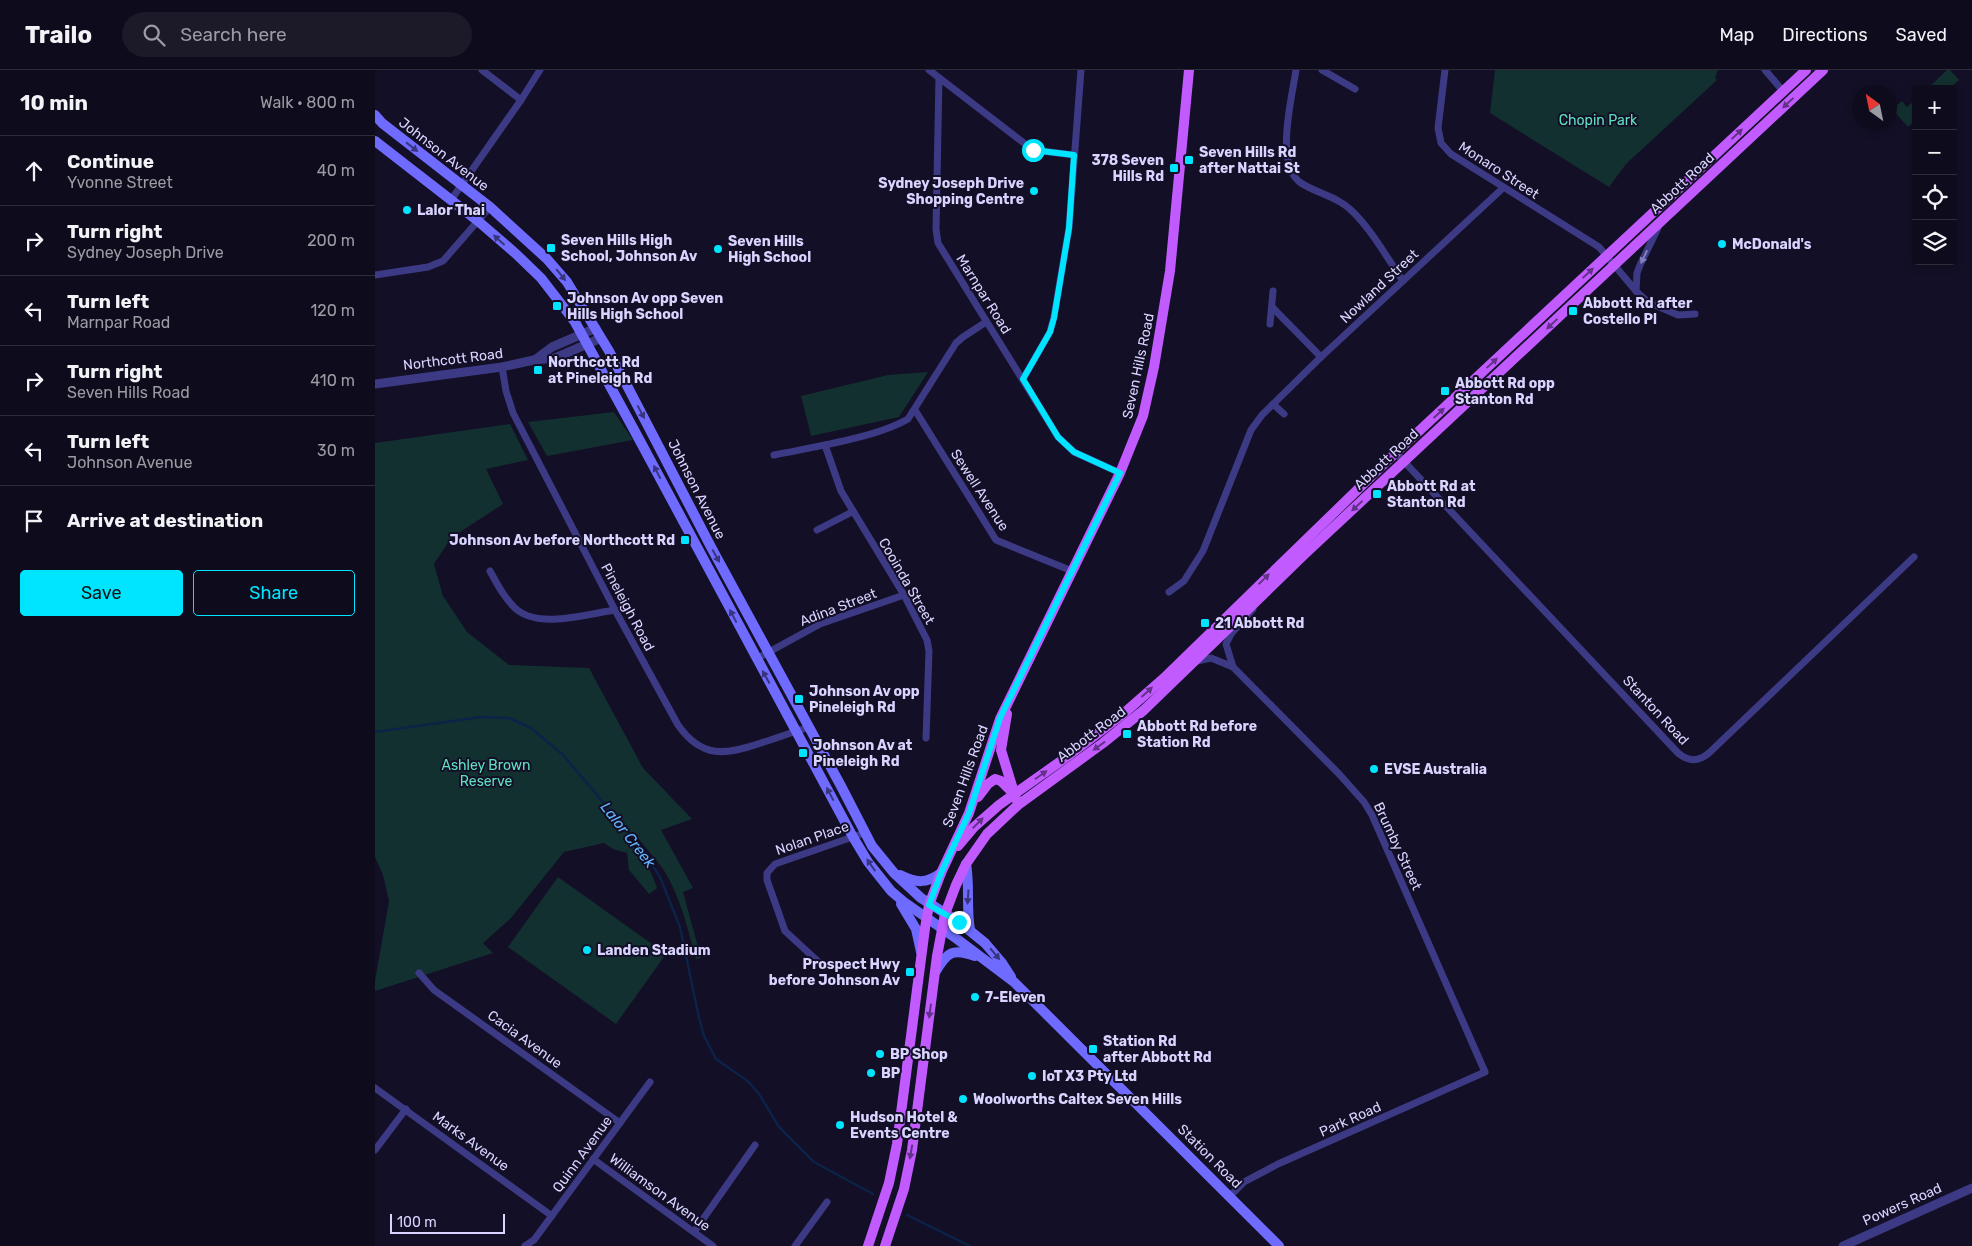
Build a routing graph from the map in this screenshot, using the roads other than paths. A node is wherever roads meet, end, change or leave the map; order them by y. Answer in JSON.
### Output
{"nodes":[{"id":1,"x":482,"y":70,"type":"edge"},
{"id":2,"x":540,"y":70,"type":"edge"},
{"id":3,"x":929,"y":70,"type":"edge"},
{"id":4,"x":1081,"y":70,"type":"edge"},
{"id":5,"x":1189,"y":70,"type":"edge"},
{"id":6,"x":1296,"y":70,"type":"edge"},
{"id":7,"x":1322,"y":70,"type":"edge"},
{"id":8,"x":1445,"y":70,"type":"edge"},
{"id":9,"x":1765,"y":70,"type":"edge"},
{"id":10,"x":1805,"y":70,"type":"edge"},
{"id":11,"x":1823,"y":70,"type":"edge"},
{"id":12,"x":939,"y":78,"type":"junction"},
{"id":13,"x":1355,"y":89,"type":"dead end"},
{"id":14,"x":1783,"y":91,"type":"junction"},
{"id":15,"x":521,"y":100,"type":"junction"},
{"id":16,"x":375,"y":115,"type":"edge"},
{"id":17,"x":375,"y":141,"type":"edge"},
{"id":18,"x":1074,"y":155,"type":"junction"},
{"id":19,"x":462,"y":185,"type":"junction"},
{"id":20,"x":1503,"y":188,"type":"junction"},
{"id":21,"x":451,"y":200,"type":"junction"},
{"id":22,"x":490,"y":207,"type":"junction"},
{"id":23,"x":478,"y":220,"type":"junction"},
{"id":24,"x":1657,"y":225,"type":"junction"},
{"id":25,"x":1607,"y":255,"type":"junction"},
{"id":26,"x":1615,"y":264,"type":"junction"},
{"id":27,"x":375,"y":275,"type":"edge"},
{"id":28,"x":1403,"y":281,"type":"junction"},
{"id":29,"x":1273,"y":291,"type":"dead end"},
{"id":30,"x":1636,"y":291,"type":"junction"},
{"id":31,"x":1272,"y":307,"type":"junction"},
{"id":32,"x":1695,"y":314,"type":"dead end"},
{"id":33,"x":986,"y":322,"type":"junction"},
{"id":34,"x":1270,"y":324,"type":"dead end"},
{"id":35,"x":595,"y":328,"type":"junction"},
{"id":36,"x":582,"y":334,"type":"junction"},
{"id":37,"x":601,"y":338,"type":"junction"},
{"id":38,"x":588,"y":345,"type":"junction"},
{"id":39,"x":1321,"y":357,"type":"junction"},
{"id":40,"x":534,"y":360,"type":"junction"},
{"id":41,"x":502,"y":367,"type":"junction"},
{"id":42,"x":1023,"y":379,"type":"junction"},
{"id":43,"x":375,"y":384,"type":"edge"},
{"id":44,"x":1273,"y":404,"type":"junction"},
{"id":45,"x":915,"y":410,"type":"junction"},
{"id":46,"x":1284,"y":414,"type":"dead end"},
{"id":47,"x":825,"y":445,"type":"junction"},
{"id":48,"x":1396,"y":453,"type":"junction"},
{"id":49,"x":774,"y":455,"type":"dead end"},
{"id":50,"x":1405,"y":461,"type":"junction"},
{"id":51,"x":1120,"y":473,"type":"junction"},
{"id":52,"x":852,"y":512,"type":"junction"},
{"id":53,"x":817,"y":530,"type":"dead end"},
{"id":54,"x":1914,"y":557,"type":"dead end"},
{"id":55,"x":490,"y":571,"type":"dead end"},
{"id":56,"x":1071,"y":572,"type":"junction"},
{"id":57,"x":1169,"y":592,"type":"dead end"},
{"id":58,"x":904,"y":595,"type":"junction"},
{"id":59,"x":1258,"y":600,"type":"junction"},
{"id":60,"x":615,"y":610,"type":"junction"},
{"id":61,"x":768,"y":652,"type":"junction"},
{"id":62,"x":756,"y":659,"type":"junction"},
{"id":63,"x":1192,"y":664,"type":"junction"},
{"id":64,"x":1233,"y":667,"type":"junction"},
{"id":65,"x":1010,"y":701,"type":"junction"},
{"id":66,"x":809,"y":727,"type":"junction"},
{"id":67,"x":796,"y":732,"type":"junction"},
{"id":68,"x":926,"y":738,"type":"dead end"},
{"id":69,"x":1014,"y":794,"type":"junction"},
{"id":70,"x":1018,"y":805,"type":"junction"},
{"id":71,"x":969,"y":813,"type":"junction"},
{"id":72,"x":864,"y":833,"type":"junction"},
{"id":73,"x":853,"y":837,"type":"junction"},
{"id":74,"x":948,"y":858,"type":"junction"},
{"id":75,"x":966,"y":864,"type":"junction"},
{"id":76,"x":894,"y":873,"type":"junction"},
{"id":77,"x":941,"y":873,"type":"junction"},
{"id":78,"x":891,"y":891,"type":"junction"},
{"id":79,"x":929,"y":905,"type":"junction"},
{"id":80,"x":945,"y":914,"type":"junction"},
{"id":81,"x":927,"y":918,"type":"junction"},
{"id":82,"x":942,"y":929,"type":"junction"},
{"id":83,"x":970,"y":930,"type":"junction"},
{"id":84,"x":922,"y":956,"type":"junction"},
{"id":85,"x":983,"y":959,"type":"junction"},
{"id":86,"x":824,"y":967,"type":"dead end"},
{"id":87,"x":936,"y":971,"type":"junction"},
{"id":88,"x":419,"y":973,"type":"dead end"},
{"id":89,"x":1014,"y":982,"type":"junction"},
{"id":90,"x":1485,"y":1072,"type":"joint"},
{"id":91,"x":649,"y":1082,"type":"dead end"},
{"id":92,"x":375,"y":1088,"type":"edge"},
{"id":93,"x":406,"y":1109,"type":"junction"},
{"id":94,"x":620,"y":1123,"type":"junction"},
{"id":95,"x":755,"y":1145,"type":"dead end"},
{"id":96,"x":375,"y":1150,"type":"edge"},
{"id":97,"x":593,"y":1159,"type":"junction"},
{"id":98,"x":1972,"y":1188,"type":"edge"},
{"id":99,"x":1230,"y":1196,"type":"junction"},
{"id":100,"x":827,"y":1202,"type":"dead end"},
{"id":101,"x":552,"y":1216,"type":"junction"},
{"id":102,"x":694,"y":1232,"type":"junction"},
{"id":103,"x":534,"y":1243,"type":"edge"},
{"id":104,"x":525,"y":1246,"type":"edge"},
{"id":105,"x":713,"y":1246,"type":"edge"},
{"id":106,"x":795,"y":1246,"type":"edge"},
{"id":107,"x":868,"y":1246,"type":"edge"},
{"id":108,"x":885,"y":1246,"type":"edge"},
{"id":109,"x":1279,"y":1246,"type":"edge"},
{"id":110,"x":1843,"y":1246,"type":"edge"}],
"edges":[{"from":1,"to":15,"type":"street"},
{"from":2,"to":15,"type":"street"},
{"from":3,"to":12,"type":"street"},
{"from":4,"to":18,"type":"street"},
{"from":5,"to":51,"type":"main road","name":"Seven Hills Road"},
{"from":6,"to":28,"type":"street"},
{"from":7,"to":13,"type":"street"},
{"from":8,"to":20,"type":"street","name":"Monaro Street"},
{"from":9,"to":14,"type":"street"},
{"from":10,"to":14,"type":"main road","name":"Abbott Road"},
{"from":11,"to":24,"type":"main road","name":"Abbott Road","one_way":true},
{"from":12,"to":18,"type":"street"},
{"from":12,"to":33,"type":"street","name":"Marnpar Road"},
{"from":25,"to":14,"type":"main road","name":"Abbott Road","one_way":true},
{"from":15,"to":19,"type":"street"},
{"from":16,"to":19,"type":"main road","name":"Johnson Avenue","one_way":true},
{"from":17,"to":21,"type":"main road","name":"Johnson Avenue"},
{"from":18,"to":42,"type":"street"},
{"from":19,"to":21,"type":"street"},
{"from":19,"to":22,"type":"main road","name":"Johnson Avenue"},
{"from":20,"to":25,"type":"street","name":"Monaro Street"},
{"from":20,"to":28,"type":"street","name":"Nowland Street"},
{"from":21,"to":23,"type":"main road","name":"Johnson Avenue"},
{"from":22,"to":23,"type":"street"},
{"from":22,"to":35,"type":"main road","name":"Johnson Avenue","one_way":true},
{"from":23,"to":27,"type":"street"},
{"from":36,"to":23,"type":"main road","name":"Johnson Avenue","one_way":true},
{"from":24,"to":26,"type":"main road","name":"Abbott Road"},
{"from":24,"to":30,"type":"street","one_way":true},
{"from":25,"to":26,"type":"street","name":"Monaro Street"},
{"from":48,"to":25,"type":"main road","name":"Abbott Road","one_way":true},
{"from":26,"to":30,"type":"street","name":"Monaro Street"},
{"from":26,"to":50,"type":"main road","name":"Abbott Road","one_way":true},
{"from":28,"to":39,"type":"street","name":"Nowland Street"},
{"from":29,"to":31,"type":"street"},
{"from":30,"to":32,"type":"street","name":"Monaro Street"},
{"from":31,"to":34,"type":"street"},
{"from":31,"to":39,"type":"street"},
{"from":33,"to":42,"type":"street","name":"Marnpar Road"},
{"from":33,"to":45,"type":"street"},
{"from":35,"to":36,"type":"street","name":"Northcott Road"},
{"from":35,"to":37,"type":"main road","name":"Johnson Avenue"},
{"from":36,"to":38,"type":"main road","name":"Johnson Avenue"},
{"from":36,"to":40,"type":"street","name":"Northcott Road"},
{"from":37,"to":38,"type":"street","name":"Northcott Road"},
{"from":37,"to":61,"type":"main road","name":"Johnson Avenue","one_way":true},
{"from":38,"to":40,"type":"street","name":"Northcott Road"},
{"from":62,"to":38,"type":"main road","name":"Johnson Avenue","one_way":true},
{"from":39,"to":44,"type":"street","name":"Nowland Street"},
{"from":40,"to":41,"type":"street","name":"Northcott Road"},
{"from":41,"to":43,"type":"street","name":"Northcott Road"},
{"from":41,"to":60,"type":"street","name":"Pineleigh Road"},
{"from":42,"to":51,"type":"street","name":"Marnpar Road"},
{"from":44,"to":46,"type":"street"},
{"from":44,"to":57,"type":"street","name":"Nowland Street"},
{"from":45,"to":47,"type":"street"},
{"from":45,"to":56,"type":"street","name":"Sewell Avenue"},
{"from":47,"to":49,"type":"street"},
{"from":47,"to":52,"type":"street","name":"Cooinda Street"},
{"from":48,"to":50,"type":"street","name":"Stanton Road"},
{"from":69,"to":48,"type":"main road","name":"Abbott Road","one_way":true},
{"from":50,"to":54,"type":"street","name":"Stanton Road"},
{"from":50,"to":59,"type":"main road","name":"Abbott Road","one_way":true},
{"from":51,"to":56,"type":"main road","name":"Seven Hills Road"},
{"from":52,"to":53,"type":"street"},
{"from":52,"to":58,"type":"street","name":"Cooinda Street"},
{"from":55,"to":60,"type":"street"},
{"from":56,"to":65,"type":"main road","name":"Seven Hills Road"},
{"from":58,"to":61,"type":"street","name":"Adina Street"},
{"from":58,"to":68,"type":"street","name":"Cooinda Street"},
{"from":59,"to":63,"type":"main road","name":"Abbott Road"},
{"from":59,"to":64,"type":"street","name":"Brumby Street"},
{"from":60,"to":67,"type":"street","name":"Pineleigh Road"},
{"from":61,"to":62,"type":"street","name":"Adina Street"},
{"from":61,"to":66,"type":"main road","name":"Johnson Avenue"},
{"from":67,"to":62,"type":"main road","name":"Johnson Avenue","one_way":true},
{"from":63,"to":64,"type":"street","name":"Brumby Street"},
{"from":63,"to":70,"type":"main road","name":"Abbott Road","one_way":true},
{"from":64,"to":90,"type":"street","name":"Brumby Street"},
{"from":65,"to":69,"type":"main road","name":"Seven Hills Road"},
{"from":65,"to":71,"type":"main road","name":"Seven Hills Road"},
{"from":66,"to":67,"type":"street","name":"Pineleigh Road"},
{"from":66,"to":72,"type":"main road","name":"Johnson Avenue"},
{"from":73,"to":67,"type":"main road","name":"Johnson Avenue","one_way":true},
{"from":69,"to":70,"type":"main road","name":"Seven Hills Road"},
{"from":69,"to":71,"type":"main road"},
{"from":74,"to":69,"type":"main road","name":"Abbott Road","one_way":true},
{"from":70,"to":75,"type":"main road","name":"Abbott Road"},
{"from":71,"to":74,"type":"main road","name":"Seven Hills Road"},
{"from":72,"to":73,"type":"street","name":"Nolan Place"},
{"from":72,"to":76,"type":"main road","name":"Johnson Avenue"},
{"from":78,"to":73,"type":"main road","name":"Johnson Avenue","one_way":true},
{"from":73,"to":86,"type":"street","name":"Nolan Place"},
{"from":74,"to":77,"type":"main road","name":"Seven Hills Road"},
{"from":75,"to":80,"type":"main road"},
{"from":75,"to":83,"type":"main road","one_way":true},
{"from":76,"to":77,"type":"main road"},
{"from":76,"to":79,"type":"main road","name":"Johnson Avenue"},
{"from":77,"to":79,"type":"main road","name":"Seven Hills Road"},
{"from":78,"to":81,"type":"main road","name":"Johnson Avenue"},
{"from":78,"to":84,"type":"main road"},
{"from":79,"to":80,"type":"main road","name":"Johnson Avenue"},
{"from":79,"to":81,"type":"main road","name":"Seven Hills Road"},
{"from":80,"to":82,"type":"main road"},
{"from":80,"to":83,"type":"main road","name":"Station Road"},
{"from":81,"to":82,"type":"main road","name":"Johnson Avenue"},
{"from":81,"to":84,"type":"main road","name":"Seven Hills Road"},
{"from":82,"to":85,"type":"main road","name":"Station Road"},
{"from":82,"to":87,"type":"main road"},
{"from":83,"to":89,"type":"main road","name":"Station Road","one_way":true},
{"from":84,"to":107,"type":"main road","name":"Seven Hills Road"},
{"from":85,"to":87,"type":"main road"},
{"from":85,"to":89,"type":"main road","name":"Station Road"},
{"from":87,"to":108,"type":"main road","one_way":true},
{"from":88,"to":94,"type":"street","name":"Cacia Avenue"},
{"from":89,"to":99,"type":"main road","name":"Station Road"},
{"from":90,"to":99,"type":"street","name":"Park Road"},
{"from":91,"to":94,"type":"street","name":"Quinn Avenue"},
{"from":92,"to":93,"type":"street","name":"Marks Avenue"},
{"from":93,"to":96,"type":"street"},
{"from":93,"to":101,"type":"street","name":"Marks Avenue"},
{"from":94,"to":97,"type":"street","name":"Quinn Avenue"},
{"from":95,"to":102,"type":"street"},
{"from":97,"to":101,"type":"street","name":"Quinn Avenue"},
{"from":97,"to":102,"type":"street","name":"Williamson Avenue"},
{"from":98,"to":110,"type":"street","name":"Powers Road"},
{"from":99,"to":109,"type":"main road","name":"Station Road"},
{"from":100,"to":106,"type":"street"},
{"from":101,"to":103,"type":"street","name":"Quinn Avenue"},
{"from":102,"to":105,"type":"street","name":"Williamson Avenue"},
{"from":103,"to":104,"type":"street","name":"Quinn Avenue"}]}
